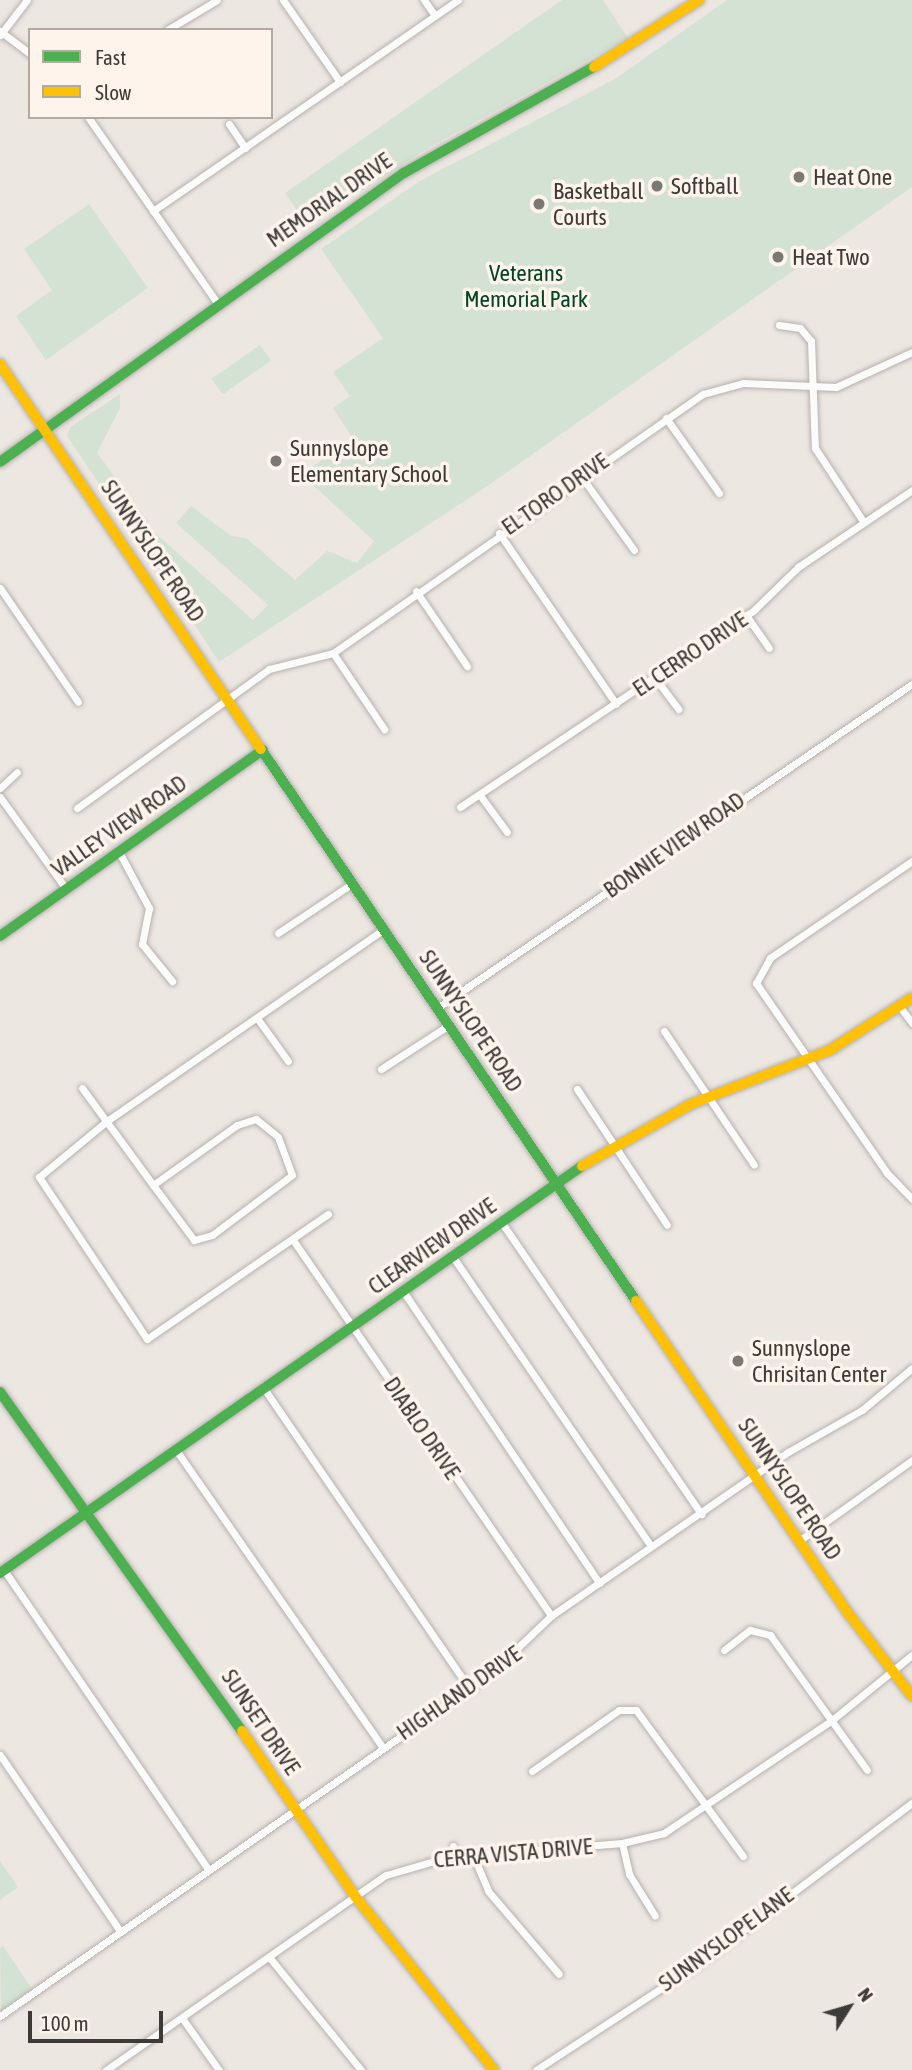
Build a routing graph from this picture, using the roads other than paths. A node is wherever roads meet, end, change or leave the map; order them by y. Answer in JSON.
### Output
{"nodes":[{"id":1,"x":27,"y":0,"type":"edge"},
{"id":2,"x":217,"y":0,"type":"edge"},
{"id":3,"x":283,"y":0,"type":"edge"},
{"id":4,"x":424,"y":0,"type":"edge"},
{"id":5,"x":458,"y":0,"type":"edge"},
{"id":6,"x":699,"y":0,"type":"edge"},
{"id":7,"x":435,"y":16,"type":"junction"},
{"id":8,"x":170,"y":28,"type":"edge"},
{"id":9,"x":1,"y":33,"type":"edge"},
{"id":10,"x":28,"y":53,"type":"edge"},
{"id":11,"x":340,"y":82,"type":"junction"},
{"id":12,"x":89,"y":119,"type":"edge"},
{"id":13,"x":229,"y":124,"type":"dead end"},
{"id":14,"x":244,"y":148,"type":"junction"},
{"id":15,"x":153,"y":211,"type":"junction"},
{"id":16,"x":218,"y":304,"type":"junction"},
{"id":17,"x":779,"y":325,"type":"dead end"},
{"id":18,"x":912,"y":352,"type":"edge"},
{"id":19,"x":0,"y":365,"type":"edge"},
{"id":20,"x":816,"y":388,"type":"junction"},
{"id":21,"x":666,"y":418,"type":"junction"},
{"id":22,"x":43,"y":427,"type":"junction"},
{"id":23,"x":0,"y":462,"type":"edge"},
{"id":24,"x":581,"y":477,"type":"junction"},
{"id":25,"x":912,"y":491,"type":"edge"},
{"id":26,"x":719,"y":493,"type":"dead end"},
{"id":27,"x":863,"y":521,"type":"junction"},
{"id":28,"x":499,"y":533,"type":"junction"},
{"id":29,"x":634,"y":550,"type":"dead end"},
{"id":30,"x":0,"y":588,"type":"edge"},
{"id":31,"x":416,"y":591,"type":"junction"},
{"id":32,"x":746,"y":615,"type":"junction"},
{"id":33,"x":769,"y":648,"type":"dead end"},
{"id":34,"x":333,"y":653,"type":"junction"},
{"id":35,"x":467,"y":666,"type":"dead end"},
{"id":36,"x":656,"y":678,"type":"junction"},
{"id":37,"x":912,"y":684,"type":"edge"},
{"id":38,"x":78,"y":702,"type":"dead end"},
{"id":39,"x":227,"y":703,"type":"junction"},
{"id":40,"x":616,"y":704,"type":"junction"},
{"id":41,"x":678,"y":709,"type":"dead end"},
{"id":42,"x":384,"y":729,"type":"dead end"},
{"id":43,"x":262,"y":750,"type":"junction"},
{"id":44,"x":17,"y":772,"type":"dead end"},
{"id":45,"x":0,"y":788,"type":"edge"},
{"id":46,"x":0,"y":797,"type":"edge"},
{"id":47,"x":482,"y":798,"type":"junction"},
{"id":48,"x":460,"y":807,"type":"dead end"},
{"id":49,"x":77,"y":808,"type":"dead end"},
{"id":50,"x":507,"y":832,"type":"dead end"},
{"id":51,"x":119,"y":852,"type":"junction"},
{"id":52,"x":912,"y":861,"type":"edge"},
{"id":53,"x":353,"y":883,"type":"junction"},
{"id":54,"x":66,"y":889,"type":"junction"},
{"id":55,"x":383,"y":930,"type":"junction"},
{"id":56,"x":278,"y":933,"type":"dead end"},
{"id":57,"x":0,"y":936,"type":"edge"},
{"id":58,"x":172,"y":981,"type":"dead end"},
{"id":59,"x":912,"y":998,"type":"edge"},
{"id":60,"x":900,"y":1007,"type":"junction"},
{"id":61,"x":437,"y":1008,"type":"junction"},
{"id":62,"x":257,"y":1018,"type":"junction"},
{"id":63,"x":912,"y":1023,"type":"edge"},
{"id":64,"x":449,"y":1025,"type":"junction"},
{"id":65,"x":664,"y":1031,"type":"dead end"},
{"id":66,"x":807,"y":1060,"type":"junction"},
{"id":67,"x":288,"y":1061,"type":"dead end"},
{"id":68,"x":381,"y":1069,"type":"dead end"},
{"id":69,"x":82,"y":1087,"type":"dead end"},
{"id":70,"x":577,"y":1089,"type":"dead end"},
{"id":71,"x":708,"y":1098,"type":"junction"},
{"id":72,"x":107,"y":1121,"type":"junction"},
{"id":73,"x":613,"y":1146,"type":"junction"},
{"id":74,"x":754,"y":1165,"type":"dead end"},
{"id":75,"x":557,"y":1183,"type":"junction"},
{"id":76,"x":153,"y":1185,"type":"junction"},
{"id":77,"x":912,"y":1199,"type":"edge"},
{"id":78,"x":328,"y":1214,"type":"dead end"},
{"id":79,"x":502,"y":1223,"type":"junction"},
{"id":80,"x":667,"y":1225,"type":"dead end"},
{"id":81,"x":293,"y":1240,"type":"junction"},
{"id":82,"x":453,"y":1256,"type":"junction"},
{"id":83,"x":403,"y":1291,"type":"junction"},
{"id":84,"x":353,"y":1327,"type":"junction"},
{"id":85,"x":912,"y":1368,"type":"edge"},
{"id":86,"x":265,"y":1390,"type":"junction"},
{"id":87,"x":0,"y":1392,"type":"edge"},
{"id":88,"x":176,"y":1450,"type":"junction"},
{"id":89,"x":912,"y":1460,"type":"edge"},
{"id":90,"x":755,"y":1475,"type":"junction"},
{"id":91,"x":88,"y":1513,"type":"junction"},
{"id":92,"x":701,"y":1514,"type":"junction"},
{"id":93,"x":800,"y":1540,"type":"junction"},
{"id":94,"x":651,"y":1546,"type":"junction"},
{"id":95,"x":2,"y":1571,"type":"edge"},
{"id":96,"x":599,"y":1583,"type":"junction"},
{"id":97,"x":551,"y":1616,"type":"junction"},
{"id":98,"x":724,"y":1650,"type":"dead end"},
{"id":99,"x":912,"y":1655,"type":"edge"},
{"id":100,"x":889,"y":1673,"type":"junction"},
{"id":101,"x":470,"y":1689,"type":"junction"},
{"id":102,"x":912,"y":1696,"type":"edge"},
{"id":103,"x":832,"y":1720,"type":"junction"},
{"id":104,"x":382,"y":1746,"type":"junction"},
{"id":105,"x":0,"y":1755,"type":"edge"},
{"id":106,"x":867,"y":1770,"type":"dead end"},
{"id":107,"x":532,"y":1771,"type":"dead end"},
{"id":108,"x":912,"y":1803,"type":"edge"},
{"id":109,"x":709,"y":1807,"type":"junction"},
{"id":110,"x":295,"y":1809,"type":"junction"},
{"id":111,"x":622,"y":1843,"type":"junction"},
{"id":112,"x":453,"y":1846,"type":"dead end"},
{"id":113,"x":473,"y":1855,"type":"junction"},
{"id":114,"x":743,"y":1856,"type":"dead end"},
{"id":115,"x":455,"y":1857,"type":"junction"},
{"id":116,"x":208,"y":1869,"type":"junction"},
{"id":117,"x":355,"y":1896,"type":"junction"},
{"id":118,"x":655,"y":1916,"type":"dead end"},
{"id":119,"x":120,"y":1931,"type":"junction"},
{"id":120,"x":269,"y":1957,"type":"junction"},
{"id":121,"x":559,"y":1974,"type":"dead end"},
{"id":122,"x":0,"y":2016,"type":"edge"},
{"id":123,"x":181,"y":2018,"type":"junction"},
{"id":124,"x":106,"y":2070,"type":"edge"},
{"id":125,"x":219,"y":2070,"type":"edge"},
{"id":126,"x":361,"y":2070,"type":"edge"},
{"id":127,"x":494,"y":2070,"type":"edge"},
{"id":128,"x":536,"y":2070,"type":"edge"}],
"edges":[{"from":1,"to":9,"type":"street"},
{"from":2,"to":8,"type":"street"},
{"from":3,"to":11,"type":"street"},
{"from":4,"to":7,"type":"street"},
{"from":5,"to":7,"type":"street"},
{"from":6,"to":16,"type":"street","name":"MEMORIAL DRIVE"},
{"from":7,"to":11,"type":"street"},
{"from":9,"to":10,"type":"street"},
{"from":11,"to":14,"type":"street"},
{"from":12,"to":15,"type":"street"},
{"from":13,"to":14,"type":"street"},
{"from":14,"to":15,"type":"street"},
{"from":15,"to":16,"type":"street"},
{"from":16,"to":22,"type":"street","name":"MEMORIAL DRIVE"},
{"from":17,"to":20,"type":"street"},
{"from":18,"to":20,"type":"street","name":"EL TORO DRIVE"},
{"from":19,"to":22,"type":"street","name":"SUNNYSLOPE ROAD"},
{"from":20,"to":21,"type":"street","name":"EL TORO DRIVE"},
{"from":20,"to":27,"type":"street"},
{"from":21,"to":24,"type":"street","name":"EL TORO DRIVE"},
{"from":21,"to":26,"type":"street"},
{"from":22,"to":23,"type":"street","name":"MEMORIAL DRIVE"},
{"from":22,"to":39,"type":"street","name":"SUNNYSLOPE ROAD"},
{"from":24,"to":28,"type":"street","name":"EL TORO DRIVE"},
{"from":24,"to":29,"type":"street"},
{"from":25,"to":27,"type":"street","name":"EL CERRO DRIVE"},
{"from":27,"to":32,"type":"street","name":"EL CERRO DRIVE"},
{"from":28,"to":31,"type":"street","name":"EL TORO DRIVE"},
{"from":28,"to":40,"type":"street"},
{"from":30,"to":38,"type":"street"},
{"from":31,"to":34,"type":"street","name":"EL TORO DRIVE"},
{"from":31,"to":35,"type":"street"},
{"from":32,"to":33,"type":"street"},
{"from":32,"to":36,"type":"street","name":"EL CERRO DRIVE"},
{"from":34,"to":39,"type":"street","name":"EL TORO DRIVE"},
{"from":34,"to":42,"type":"street"},
{"from":36,"to":40,"type":"street","name":"EL CERRO DRIVE"},
{"from":36,"to":41,"type":"street"},
{"from":37,"to":61,"type":"street","name":"BONNIE VIEW ROAD"},
{"from":39,"to":43,"type":"street","name":"SUNNYSLOPE ROAD"},
{"from":39,"to":49,"type":"street","name":"EL TORO DRIVE"},
{"from":40,"to":47,"type":"street","name":"EL CERRO DRIVE"},
{"from":43,"to":51,"type":"street","name":"VALLEY VIEW ROAD"},
{"from":43,"to":53,"type":"street","name":"SUNNYSLOPE ROAD"},
{"from":44,"to":45,"type":"street"},
{"from":46,"to":54,"type":"street"},
{"from":47,"to":48,"type":"street","name":"EL CERRO DRIVE"},
{"from":47,"to":50,"type":"street"},
{"from":51,"to":54,"type":"street","name":"VALLEY VIEW ROAD"},
{"from":51,"to":58,"type":"street"},
{"from":52,"to":66,"type":"street"},
{"from":53,"to":55,"type":"street","name":"SUNNYSLOPE ROAD"},
{"from":53,"to":56,"type":"street"},
{"from":54,"to":57,"type":"street","name":"VALLEY VIEW ROAD"},
{"from":55,"to":61,"type":"street","name":"SUNNYSLOPE ROAD"},
{"from":55,"to":62,"type":"street"},
{"from":59,"to":60,"type":"street","name":"CLEARVIEW DRIVE"},
{"from":60,"to":63,"type":"street"},
{"from":60,"to":66,"type":"street","name":"CLEARVIEW DRIVE"},
{"from":61,"to":64,"type":"street","name":"SUNNYSLOPE ROAD"},
{"from":62,"to":67,"type":"street"},
{"from":62,"to":72,"type":"street"},
{"from":64,"to":68,"type":"street"},
{"from":64,"to":75,"type":"street","name":"SUNNYSLOPE ROAD"},
{"from":65,"to":71,"type":"street"},
{"from":66,"to":71,"type":"street","name":"CLEARVIEW DRIVE"},
{"from":66,"to":77,"type":"street"},
{"from":69,"to":72,"type":"street"},
{"from":70,"to":73,"type":"street"},
{"from":71,"to":73,"type":"street","name":"CLEARVIEW DRIVE"},
{"from":71,"to":74,"type":"street"},
{"from":72,"to":76,"type":"street"},
{"from":72,"to":81,"type":"street"},
{"from":73,"to":75,"type":"street","name":"CLEARVIEW DRIVE"},
{"from":73,"to":80,"type":"street"},
{"from":75,"to":79,"type":"street","name":"CLEARVIEW DRIVE"},
{"from":75,"to":90,"type":"street","name":"SUNNYSLOPE ROAD"},
{"from":76,"to":76,"type":"street"},
{"from":78,"to":81,"type":"street"},
{"from":79,"to":82,"type":"street","name":"CLEARVIEW DRIVE"},
{"from":79,"to":92,"type":"street"},
{"from":81,"to":84,"type":"street","name":"DIABLO DRIVE"},
{"from":82,"to":83,"type":"street","name":"CLEARVIEW DRIVE"},
{"from":82,"to":94,"type":"street"},
{"from":83,"to":84,"type":"street","name":"CLEARVIEW DRIVE"},
{"from":83,"to":96,"type":"street"},
{"from":84,"to":86,"type":"street","name":"CLEARVIEW DRIVE"},
{"from":84,"to":97,"type":"street","name":"DIABLO DRIVE"},
{"from":85,"to":90,"type":"street","name":"HIGHLAND DRIVE"},
{"from":86,"to":88,"type":"street","name":"CLEARVIEW DRIVE"},
{"from":86,"to":101,"type":"street"},
{"from":87,"to":91,"type":"street","name":"SUNSET DRIVE"},
{"from":88,"to":91,"type":"street","name":"CLEARVIEW DRIVE"},
{"from":88,"to":104,"type":"street"},
{"from":89,"to":93,"type":"street"},
{"from":90,"to":92,"type":"street","name":"HIGHLAND DRIVE"},
{"from":90,"to":93,"type":"street","name":"SUNNYSLOPE ROAD"},
{"from":91,"to":95,"type":"street","name":"CLEARVIEW DRIVE"},
{"from":91,"to":110,"type":"street","name":"SUNSET DRIVE"},
{"from":92,"to":94,"type":"street","name":"HIGHLAND DRIVE"},
{"from":93,"to":100,"type":"street","name":"SUNNYSLOPE ROAD"},
{"from":94,"to":96,"type":"street","name":"HIGHLAND DRIVE"},
{"from":95,"to":116,"type":"street"},
{"from":96,"to":97,"type":"street","name":"HIGHLAND DRIVE"},
{"from":97,"to":101,"type":"street","name":"HIGHLAND DRIVE"},
{"from":98,"to":103,"type":"street"},
{"from":99,"to":100,"type":"street","name":"CERRA VISTA DRIVE"},
{"from":100,"to":102,"type":"street","name":"SUNNYSLOPE ROAD"},
{"from":100,"to":103,"type":"street","name":"CERRA VISTA DRIVE"},
{"from":101,"to":104,"type":"street","name":"HIGHLAND DRIVE"},
{"from":103,"to":106,"type":"street"},
{"from":103,"to":109,"type":"street","name":"CERRA VISTA DRIVE"},
{"from":104,"to":110,"type":"street","name":"HIGHLAND DRIVE"},
{"from":105,"to":119,"type":"street"},
{"from":107,"to":109,"type":"street"},
{"from":108,"to":128,"type":"street","name":"SUNNYSLOPE LANE"},
{"from":109,"to":111,"type":"street","name":"CERRA VISTA DRIVE"},
{"from":109,"to":114,"type":"street"},
{"from":110,"to":116,"type":"street","name":"HIGHLAND DRIVE"},
{"from":110,"to":117,"type":"street","name":"SUNSET DRIVE"},
{"from":111,"to":113,"type":"street","name":"CERRA VISTA DRIVE"},
{"from":111,"to":118,"type":"street"},
{"from":112,"to":115,"type":"street"},
{"from":113,"to":115,"type":"street","name":"CERRA VISTA DRIVE"},
{"from":113,"to":121,"type":"street"},
{"from":115,"to":117,"type":"street","name":"CERRA VISTA DRIVE"},
{"from":116,"to":119,"type":"street","name":"HIGHLAND DRIVE"},
{"from":117,"to":120,"type":"street","name":"CERRA VISTA DRIVE"},
{"from":117,"to":127,"type":"street","name":"SUNSET DRIVE"},
{"from":119,"to":122,"type":"street","name":"HIGHLAND DRIVE"},
{"from":120,"to":123,"type":"street","name":"CERRA VISTA DRIVE"},
{"from":120,"to":126,"type":"street"},
{"from":123,"to":124,"type":"street","name":"CERRA VISTA DRIVE"},
{"from":123,"to":125,"type":"street"}]}
